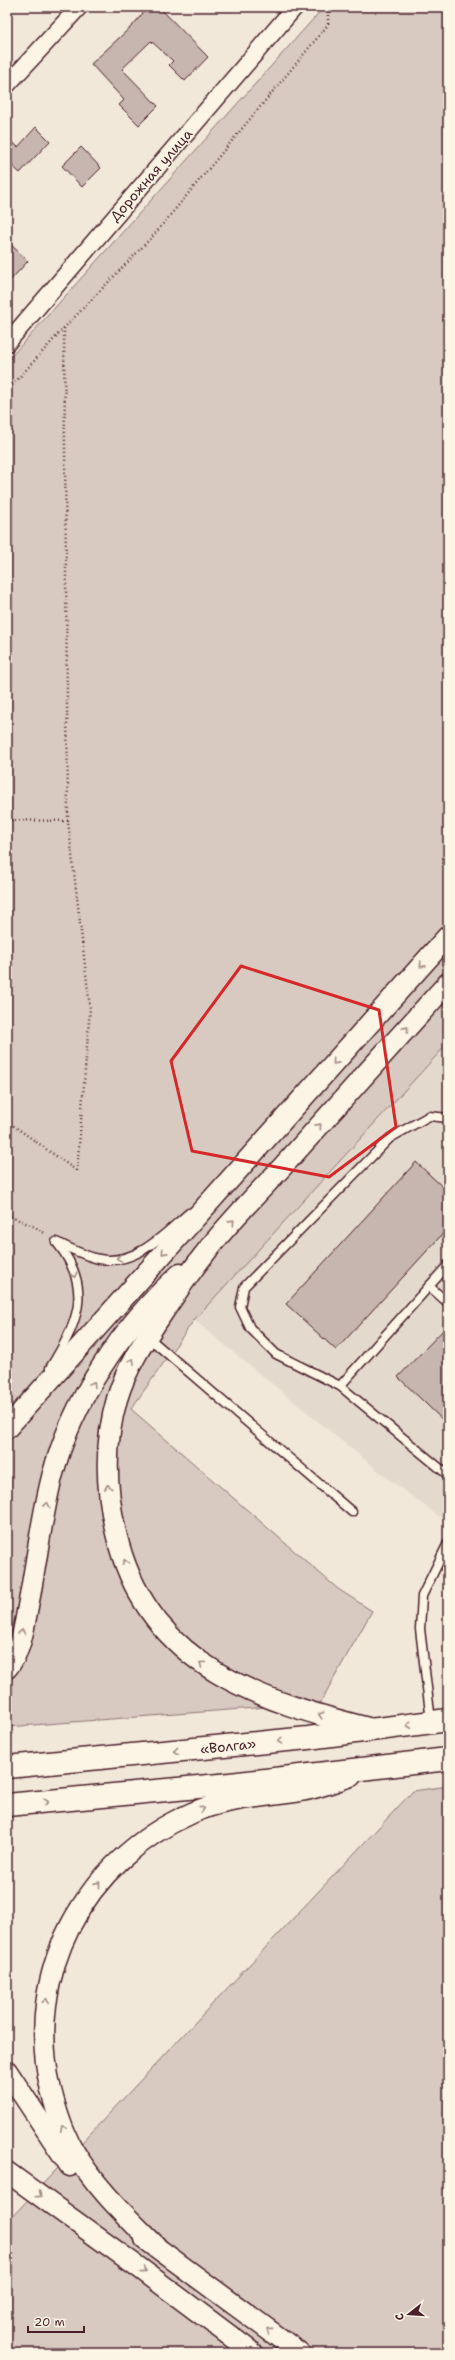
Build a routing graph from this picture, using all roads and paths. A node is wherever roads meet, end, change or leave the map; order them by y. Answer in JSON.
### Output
{"nodes":[{"id":1,"x":79,"y":7,"type":"edge"},
{"id":2,"x":295,"y":7,"type":"edge"},
{"id":3,"x":328,"y":7,"type":"edge"},
{"id":4,"x":7,"y":85,"type":"edge"},
{"id":5,"x":64,"y":328,"type":"junction"},
{"id":6,"x":7,"y":343,"type":"edge"},
{"id":7,"x":7,"y":391,"type":"edge"},
{"id":8,"x":7,"y":820,"type":"edge"},
{"id":9,"x":68,"y":821,"type":"junction"},
{"id":10,"x":448,"y":936,"type":"edge"},
{"id":11,"x":448,"y":983,"type":"edge"},
{"id":12,"x":448,"y":1118,"type":"edge"},
{"id":13,"x":7,"y":1121,"type":"edge"},
{"id":14,"x":240,"y":1169,"type":"junction"},
{"id":15,"x":7,"y":1215,"type":"edge"},
{"id":16,"x":56,"y":1242,"type":"junction"},
{"id":17,"x":206,"y":1251,"type":"junction"},
{"id":18,"x":448,"y":1265,"type":"edge"},
{"id":19,"x":430,"y":1286,"type":"junction"},
{"id":20,"x":448,"y":1303,"type":"edge"},
{"id":21,"x":146,"y":1336,"type":"junction"},
{"id":22,"x":340,"y":1386,"type":"junction"},
{"id":23,"x":24,"y":1409,"type":"junction"},
{"id":24,"x":7,"y":1428,"type":"edge"},
{"id":25,"x":448,"y":1475,"type":"edge"},
{"id":26,"x":352,"y":1512,"type":"dead end"},
{"id":27,"x":448,"y":1543,"type":"edge"},
{"id":28,"x":7,"y":1668,"type":"edge"},
{"id":29,"x":440,"y":1721,"type":"edge"},
{"id":30,"x":372,"y":1729,"type":"junction"},
{"id":31,"x":448,"y":1759,"type":"edge"},
{"id":32,"x":384,"y":1766,"type":"junction"},
{"id":33,"x":7,"y":1767,"type":"edge"},
{"id":34,"x":7,"y":1805,"type":"edge"},
{"id":35,"x":7,"y":2071,"type":"edge"},
{"id":36,"x":7,"y":2172,"type":"edge"},
{"id":37,"x":156,"y":2246,"type":"junction"},
{"id":38,"x":253,"y":2353,"type":"edge"},
{"id":39,"x":300,"y":2353,"type":"edge"}],
"edges":[{"from":1,"to":4,"type":"street"},
{"from":2,"to":6,"type":"street","name":"Дорожная улица"},
{"from":3,"to":5,"type":"path"},
{"from":5,"to":7,"type":"path"},
{"from":5,"to":9,"type":"path"},
{"from":8,"to":9,"type":"path"},
{"from":9,"to":13,"type":"path"},
{"from":10,"to":14,"type":"street","one_way":true},
{"from":17,"to":11,"type":"street","one_way":true},
{"from":12,"to":22,"type":"lane"},
{"from":14,"to":16,"type":"lane","one_way":true},
{"from":14,"to":23,"type":"street","one_way":true},
{"from":15,"to":16,"type":"path"},
{"from":16,"to":23,"type":"lane","one_way":true},
{"from":17,"to":21,"type":"street"},
{"from":28,"to":17,"type":"street","one_way":true},
{"from":18,"to":19,"type":"lane"},
{"from":19,"to":20,"type":"lane"},
{"from":19,"to":22,"type":"lane"},
{"from":21,"to":26,"type":"lane"},
{"from":30,"to":21,"type":"street","one_way":true},
{"from":22,"to":25,"type":"lane"},
{"from":23,"to":24,"type":"street"},
{"from":27,"to":29,"type":"lane"},
{"from":29,"to":30,"type":"highway","name":"«Волга»","one_way":true},
{"from":30,"to":33,"type":"highway","name":"«Волга»","one_way":true},
{"from":31,"to":32,"type":"highway"},
{"from":34,"to":32,"type":"highway","one_way":true},
{"from":37,"to":32,"type":"street","one_way":true},
{"from":35,"to":37,"type":"street"},
{"from":36,"to":38,"type":"street","one_way":true},
{"from":39,"to":37,"type":"street","one_way":true}]}
